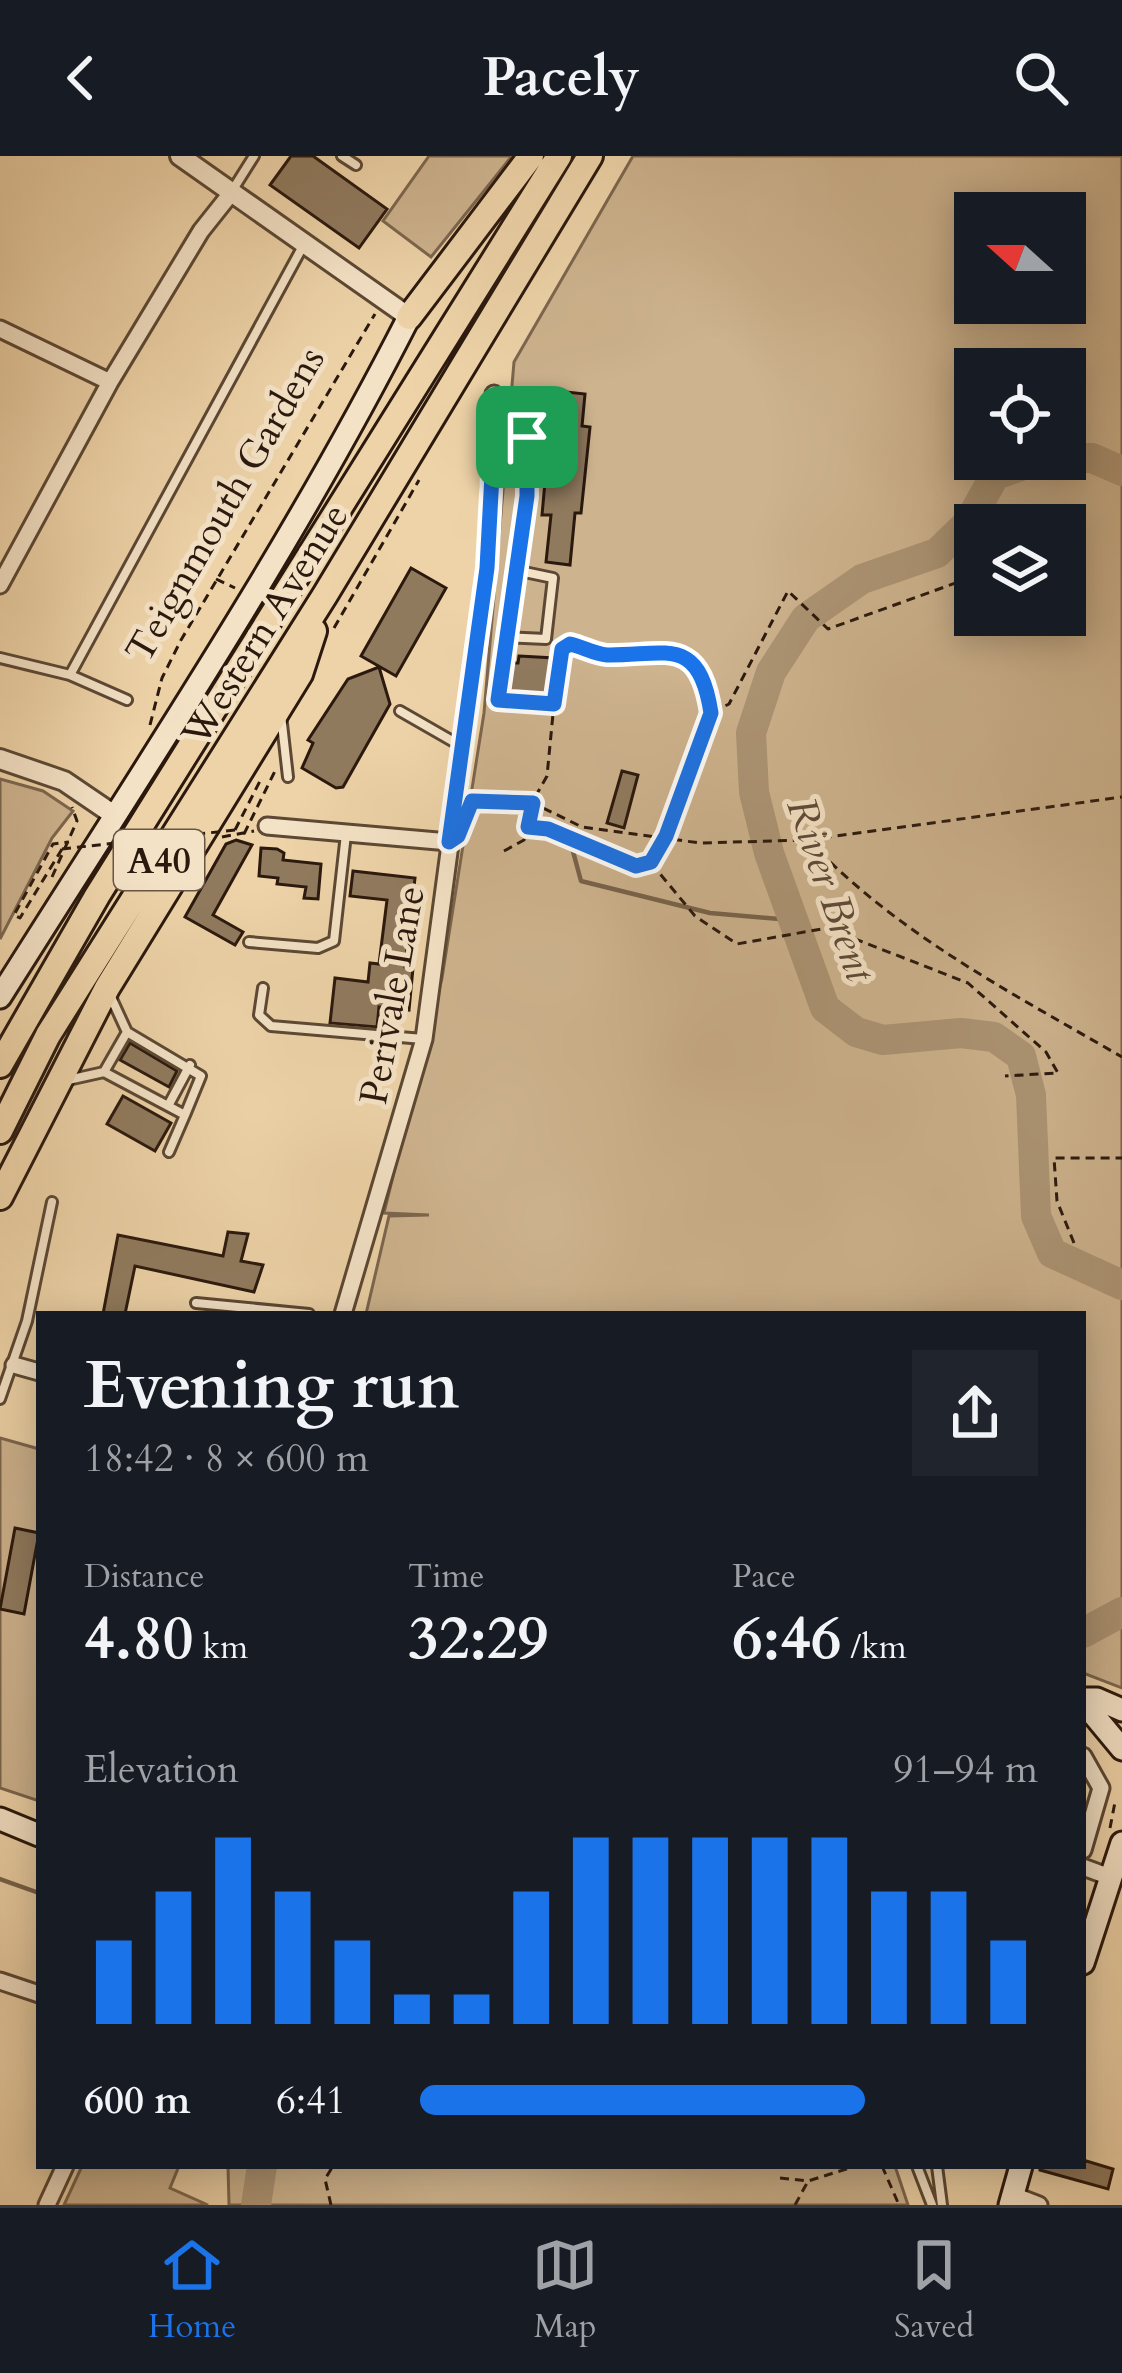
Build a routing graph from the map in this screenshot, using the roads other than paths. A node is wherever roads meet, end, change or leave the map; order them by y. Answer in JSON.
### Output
{"nodes":[{"id":1,"x":180,"y":156,"type":"edge"},
{"id":2,"x":254,"y":156,"type":"edge"},
{"id":3,"x":342,"y":156,"type":"edge"},
{"id":4,"x":532,"y":156,"type":"edge"},
{"id":5,"x":559,"y":156,"type":"edge"},
{"id":6,"x":590,"y":156,"type":"edge"},
{"id":7,"x":356,"y":165,"type":"dead end"},
{"id":8,"x":232,"y":192,"type":"junction"},
{"id":9,"x":304,"y":244,"type":"junction"},
{"id":10,"x":409,"y":317,"type":"junction"},
{"id":11,"x":0,"y":329,"type":"edge"},
{"id":12,"x":110,"y":382,"type":"junction"},
{"id":13,"x":494,"y":394,"type":"dead end"},
{"id":14,"x":494,"y":437,"type":"junction"},
{"id":15,"x":4,"y":566,"type":"edge"},
{"id":16,"x":515,"y":569,"type":"junction"},
{"id":17,"x":0,"y":585,"type":"edge"},
{"id":18,"x":326,"y":595,"type":"junction"},
{"id":19,"x":505,"y":638,"type":"junction"},
{"id":20,"x":0,"y":658,"type":"edge"},
{"id":21,"x":70,"y":676,"type":"junction"},
{"id":22,"x":127,"y":700,"type":"dead end"},
{"id":23,"x":554,"y":704,"type":"road end"},
{"id":24,"x":280,"y":708,"type":"junction"},
{"id":25,"x":400,"y":711,"type":"dead end"},
{"id":26,"x":462,"y":746,"type":"junction"},
{"id":27,"x":0,"y":759,"type":"edge"},
{"id":28,"x":288,"y":777,"type":"dead end"},
{"id":29,"x":114,"y":815,"type":"junction"},
{"id":30,"x":267,"y":826,"type":"dead end"},
{"id":31,"x":346,"y":832,"type":"junction"},
{"id":32,"x":449,"y":842,"type":"junction"},
{"id":33,"x":249,"y":942,"type":"dead end"},
{"id":34,"x":107,"y":988,"type":"junction"},
{"id":35,"x":262,"y":988,"type":"dead end"},
{"id":36,"x":0,"y":998,"type":"edge"},
{"id":37,"x":127,"y":1032,"type":"junction"},
{"id":38,"x":424,"y":1039,"type":"junction"},
{"id":39,"x":0,"y":1065,"type":"edge"},
{"id":40,"x":190,"y":1066,"type":"junction"},
{"id":41,"x":104,"y":1072,"type":"junction"},
{"id":42,"x":55,"y":1083,"type":"junction"},
{"id":43,"x":168,"y":1106,"type":"junction"},
{"id":44,"x":185,"y":1115,"type":"junction"},
{"id":45,"x":0,"y":1131,"type":"edge"},
{"id":46,"x":169,"y":1152,"type":"dead end"},
{"id":47,"x":0,"y":1197,"type":"edge"},
{"id":48,"x":52,"y":1202,"type":"dead end"},
{"id":49,"x":196,"y":1304,"type":"dead end"},
{"id":50,"x":275,"y":1311,"type":"edge"},
{"id":51,"x":344,"y":1311,"type":"edge"},
{"id":52,"x":14,"y":1365,"type":"junction"},
{"id":53,"x":36,"y":1371,"type":"edge"},
{"id":54,"x":0,"y":1399,"type":"edge"},
{"id":55,"x":1086,"y":1701,"type":"edge"},
{"id":56,"x":1086,"y":1704,"type":"edge"},
{"id":57,"x":1122,"y":1711,"type":"edge"},
{"id":58,"x":1122,"y":1744,"type":"edge"},
{"id":59,"x":1086,"y":1761,"type":"edge"},
{"id":60,"x":0,"y":1819,"type":"edge"},
{"id":61,"x":36,"y":1833,"type":"edge"},
{"id":62,"x":1086,"y":1840,"type":"edge"},
{"id":63,"x":1122,"y":1844,"type":"edge"},
{"id":64,"x":1086,"y":1870,"type":"edge"},
{"id":65,"x":1112,"y":1888,"type":"edge"},
{"id":66,"x":1086,"y":1956,"type":"edge"},
{"id":67,"x":0,"y":1981,"type":"edge"},
{"id":68,"x":36,"y":1993,"type":"edge"},
{"id":69,"x":64,"y":2169,"type":"edge"},
{"id":70,"x":918,"y":2169,"type":"edge"},
{"id":71,"x":937,"y":2169,"type":"edge"},
{"id":72,"x":1021,"y":2169,"type":"edge"},
{"id":73,"x":1011,"y":2200,"type":"edge"},
{"id":74,"x":46,"y":2205,"type":"edge"},
{"id":75,"x":932,"y":2205,"type":"edge"},
{"id":76,"x":942,"y":2205,"type":"edge"},
{"id":77,"x":1039,"y":2205,"type":"edge"}],
"edges":[{"from":1,"to":8,"type":"street"},
{"from":2,"to":8,"type":"lane"},
{"from":3,"to":7,"type":"lane"},
{"from":4,"to":10,"type":"highway"},
{"from":5,"to":39,"type":"highway","name":"Western Avenue","number":"A40"},
{"from":6,"to":18,"type":"highway","name":"Western Avenue","number":"A40"},
{"from":8,"to":9,"type":"street"},
{"from":8,"to":12,"type":"street"},
{"from":9,"to":10,"type":"street"},
{"from":9,"to":21,"type":"lane"},
{"from":10,"to":29,"type":"main road","name":"Teignmouth Gardens"},
{"from":11,"to":12,"type":"street"},
{"from":12,"to":15,"type":"street"},
{"from":13,"to":14,"type":"street","name":"Perivale Lane"},
{"from":14,"to":16,"type":"lane"},
{"from":14,"to":26,"type":"street","name":"Perivale Lane"},
{"from":15,"to":17,"type":"street"},
{"from":16,"to":19,"type":"lane"},
{"from":16,"to":19,"type":"lane"},
{"from":18,"to":24,"type":"highway","number":"A40"},
{"from":18,"to":45,"type":"highway","name":"Western Avenue","number":"A40"},
{"from":19,"to":23,"type":"lane"},
{"from":20,"to":21,"type":"lane"},
{"from":21,"to":22,"type":"lane"},
{"from":24,"to":28,"type":"lane"},
{"from":24,"to":34,"type":"highway","number":"A40"},
{"from":25,"to":26,"type":"lane"},
{"from":26,"to":32,"type":"street","name":"Perivale Lane"},
{"from":27,"to":29,"type":"street"},
{"from":29,"to":36,"type":"main road","name":"Teignmouth Gardens"},
{"from":30,"to":31,"type":"street"},
{"from":31,"to":32,"type":"street"},
{"from":31,"to":33,"type":"lane"},
{"from":32,"to":38,"type":"street","name":"Perivale Lane"},
{"from":34,"to":37,"type":"lane"},
{"from":34,"to":42,"type":"highway","number":"A40"},
{"from":35,"to":38,"type":"lane"},
{"from":37,"to":40,"type":"lane"},
{"from":37,"to":41,"type":"lane"},
{"from":38,"to":51,"type":"street","name":"Perivale Lane"},
{"from":40,"to":43,"type":"lane"},
{"from":40,"to":44,"type":"lane"},
{"from":41,"to":42,"type":"lane"},
{"from":41,"to":43,"type":"lane"},
{"from":42,"to":47,"type":"highway","number":"A40"},
{"from":43,"to":44,"type":"lane"},
{"from":44,"to":46,"type":"lane"},
{"from":48,"to":52,"type":"lane"},
{"from":49,"to":50,"type":"lane"},
{"from":52,"to":53,"type":"street"},
{"from":52,"to":54,"type":"lane"},
{"from":55,"to":57,"type":"main road"},
{"from":56,"to":58,"type":"main road"},
{"from":59,"to":62,"type":"street"},
{"from":60,"to":61,"type":"main road"},
{"from":63,"to":65,"type":"main road"},
{"from":64,"to":65,"type":"street"},
{"from":65,"to":66,"type":"main road"},
{"from":67,"to":68,"type":"street"},
{"from":69,"to":74,"type":"street"},
{"from":70,"to":75,"type":"lane"},
{"from":71,"to":76,"type":"lane"},
{"from":72,"to":73,"type":"main road"},
{"from":73,"to":77,"type":"street"}]}
